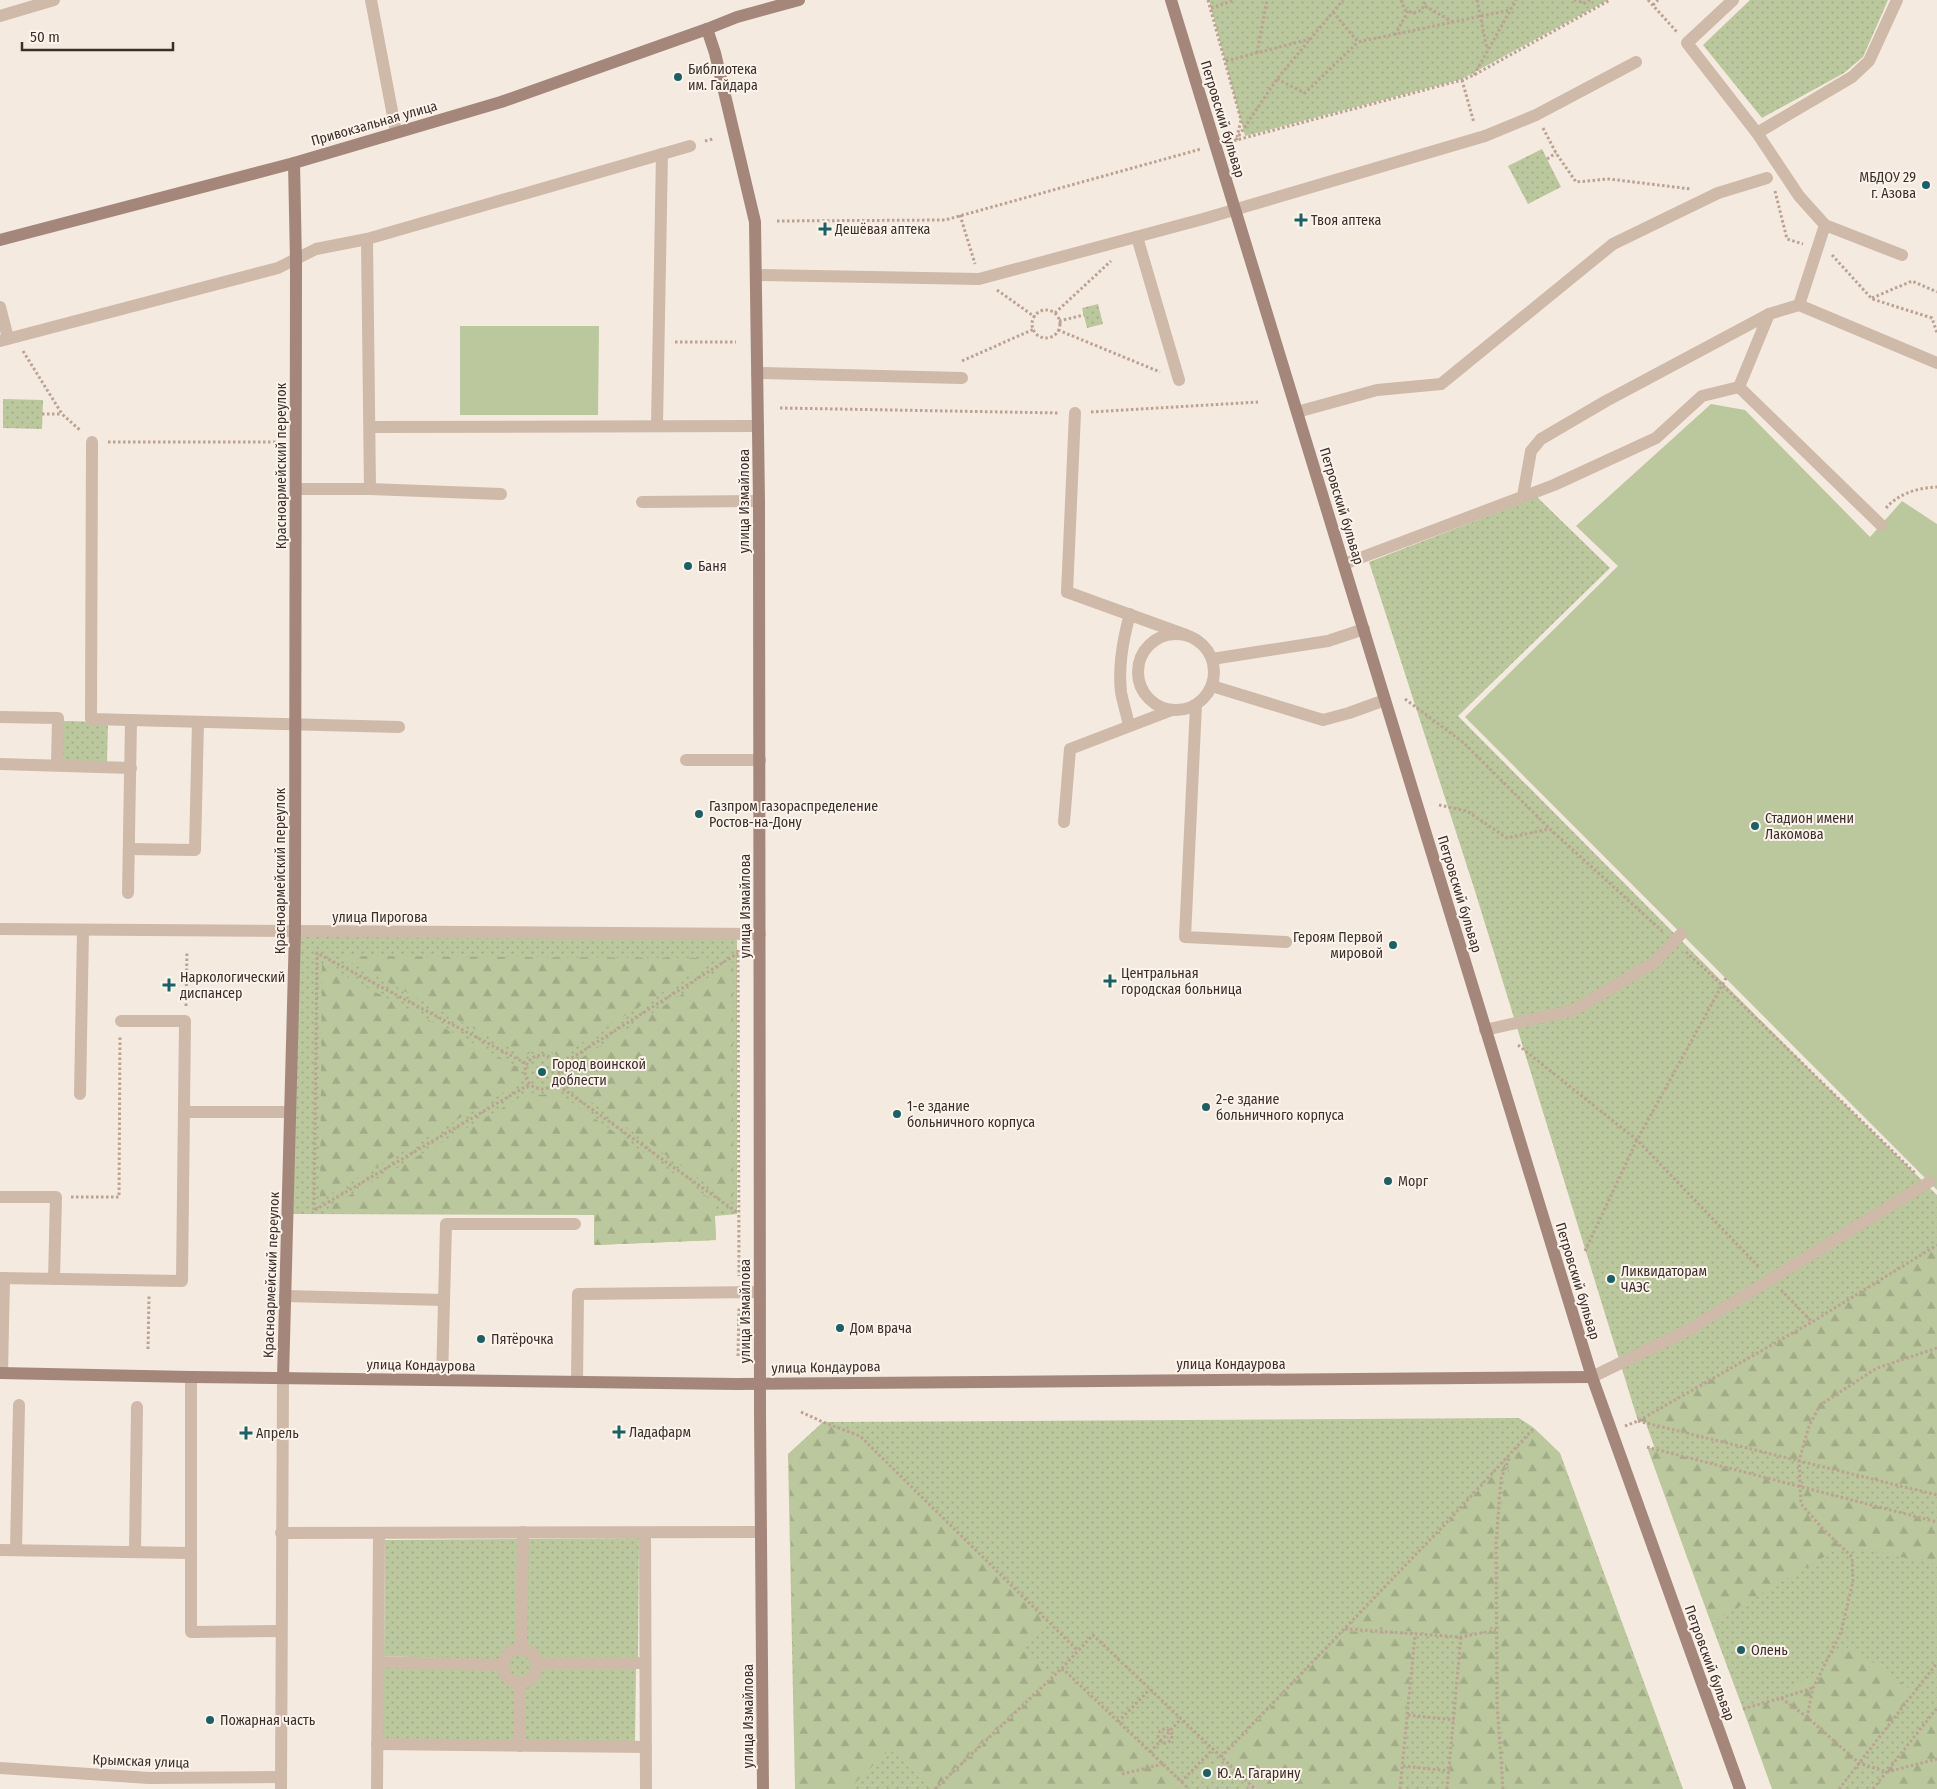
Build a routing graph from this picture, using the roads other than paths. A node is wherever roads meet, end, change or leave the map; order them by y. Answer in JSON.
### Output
{"nodes":[{"id":1,"x":54,"y":0,"type":"edge"},
{"id":2,"x":371,"y":0,"type":"edge"},
{"id":3,"x":785,"y":0,"type":"edge"},
{"id":4,"x":798,"y":0,"type":"edge"},
{"id":5,"x":1171,"y":0,"type":"edge"},
{"id":6,"x":1733,"y":0,"type":"edge"},
{"id":7,"x":1897,"y":0,"type":"edge"},
{"id":8,"x":749,"y":13,"type":"junction"},
{"id":9,"x":0,"y":16,"type":"edge"},
{"id":10,"x":707,"y":29,"type":"junction"},
{"id":11,"x":1636,"y":62,"type":"dead end"},
{"id":12,"x":396,"y":132,"type":"junction"},
{"id":13,"x":1757,"y":133,"type":"junction"},
{"id":14,"x":690,"y":146,"type":"dead end"},
{"id":15,"x":662,"y":154,"type":"junction"},
{"id":16,"x":294,"y":163,"type":"junction"},
{"id":17,"x":1767,"y":178,"type":"dead end"},
{"id":18,"x":1236,"y":209,"type":"junction"},
{"id":19,"x":1826,"y":225,"type":"junction"},
{"id":20,"x":1137,"y":236,"type":"junction"},
{"id":21,"x":0,"y":240,"type":"edge"},
{"id":22,"x":367,"y":240,"type":"junction"},
{"id":23,"x":1902,"y":255,"type":"dead end"},
{"id":24,"x":296,"y":261,"type":"junction"},
{"id":25,"x":756,"y":276,"type":"junction"},
{"id":26,"x":1799,"y":305,"type":"junction"},
{"id":27,"x":0,"y":307,"type":"edge"},
{"id":28,"x":1770,"y":314,"type":"junction"},
{"id":29,"x":8,"y":339,"type":"edge"},
{"id":30,"x":1937,"y":363,"type":"edge"},
{"id":31,"x":757,"y":373,"type":"junction"},
{"id":32,"x":962,"y":378,"type":"road end"},
{"id":33,"x":1180,"y":380,"type":"road end"},
{"id":34,"x":1740,"y":387,"type":"junction"},
{"id":35,"x":1297,"y":412,"type":"junction"},
{"id":36,"x":1075,"y":413,"type":"road end"},
{"id":37,"x":657,"y":426,"type":"junction"},
{"id":38,"x":758,"y":426,"type":"junction"},
{"id":39,"x":370,"y":427,"type":"junction"},
{"id":40,"x":92,"y":442,"type":"road end"},
{"id":41,"x":296,"y":489,"type":"junction"},
{"id":42,"x":370,"y":489,"type":"junction"},
{"id":43,"x":501,"y":494,"type":"dead end"},
{"id":44,"x":1523,"y":496,"type":"junction"},
{"id":45,"x":759,"y":501,"type":"junction"},
{"id":46,"x":642,"y":502,"type":"dead end"},
{"id":47,"x":1878,"y":522,"type":"road end"},
{"id":48,"x":1344,"y":564,"type":"junction"},
{"id":49,"x":1130,"y":614,"type":"junction"},
{"id":50,"x":1364,"y":629,"type":"junction"},
{"id":51,"x":1186,"y":635,"type":"junction"},
{"id":52,"x":1212,"y":659,"type":"junction"},
{"id":53,"x":1212,"y":686,"type":"junction"},
{"id":54,"x":1386,"y":700,"type":"junction"},
{"id":55,"x":1196,"y":705,"type":"junction"},
{"id":56,"x":1172,"y":710,"type":"junction"},
{"id":57,"x":0,"y":717,"type":"edge"},
{"id":58,"x":131,"y":720,"type":"junction"},
{"id":59,"x":198,"y":722,"type":"junction"},
{"id":60,"x":296,"y":726,"type":"junction"},
{"id":61,"x":1129,"y":726,"type":"junction"},
{"id":62,"x":399,"y":727,"type":"dead end"},
{"id":63,"x":686,"y":760,"type":"dead end"},
{"id":64,"x":760,"y":760,"type":"junction"},
{"id":65,"x":0,"y":764,"type":"edge"},
{"id":66,"x":57,"y":765,"type":"junction"},
{"id":67,"x":131,"y":768,"type":"junction"},
{"id":68,"x":1064,"y":822,"type":"dead end"},
{"id":69,"x":129,"y":849,"type":"junction"},
{"id":70,"x":128,"y":893,"type":"dead end"},
{"id":71,"x":0,"y":929,"type":"edge"},
{"id":72,"x":83,"y":930,"type":"junction"},
{"id":73,"x":295,"y":931,"type":"junction"},
{"id":74,"x":760,"y":934,"type":"junction"},
{"id":75,"x":1681,"y":934,"type":"dead end"},
{"id":76,"x":1286,"y":942,"type":"dead end"},
{"id":77,"x":120,"y":1021,"type":"road end"},
{"id":78,"x":1484,"y":1030,"type":"junction"},
{"id":79,"x":80,"y":1094,"type":"dead end"},
{"id":80,"x":184,"y":1112,"type":"junction"},
{"id":81,"x":290,"y":1112,"type":"junction"},
{"id":82,"x":1929,"y":1182,"type":"dead end"},
{"id":83,"x":0,"y":1197,"type":"edge"},
{"id":84,"x":575,"y":1224,"type":"dead end"},
{"id":85,"x":2,"y":1278,"type":"edge"},
{"id":86,"x":54,"y":1278,"type":"junction"},
{"id":87,"x":760,"y":1292,"type":"junction"},
{"id":88,"x":285,"y":1296,"type":"junction"},
{"id":89,"x":444,"y":1300,"type":"junction"},
{"id":90,"x":1,"y":1373,"type":"edge"},
{"id":91,"x":191,"y":1377,"type":"junction"},
{"id":92,"x":1592,"y":1377,"type":"junction"},
{"id":93,"x":282,"y":1378,"type":"junction"},
{"id":94,"x":442,"y":1380,"type":"junction"},
{"id":95,"x":577,"y":1382,"type":"junction"},
{"id":96,"x":760,"y":1383,"type":"junction"},
{"id":97,"x":19,"y":1405,"type":"dead end"},
{"id":98,"x":137,"y":1407,"type":"dead end"},
{"id":99,"x":523,"y":1532,"type":"junction"},
{"id":100,"x":762,"y":1532,"type":"junction"},
{"id":101,"x":281,"y":1533,"type":"junction"},
{"id":102,"x":379,"y":1533,"type":"junction"},
{"id":103,"x":645,"y":1533,"type":"junction"},
{"id":104,"x":0,"y":1550,"type":"edge"},
{"id":105,"x":16,"y":1550,"type":"junction"},
{"id":106,"x":136,"y":1552,"type":"junction"},
{"id":107,"x":190,"y":1553,"type":"junction"},
{"id":108,"x":281,"y":1631,"type":"junction"},
{"id":109,"x":521,"y":1648,"type":"junction"},
{"id":110,"x":378,"y":1662,"type":"junction"},
{"id":111,"x":645,"y":1663,"type":"junction"},
{"id":112,"x":538,"y":1664,"type":"junction"},
{"id":113,"x":503,"y":1665,"type":"junction"},
{"id":114,"x":520,"y":1683,"type":"junction"},
{"id":115,"x":377,"y":1744,"type":"junction"},
{"id":116,"x":520,"y":1746,"type":"junction"},
{"id":117,"x":646,"y":1747,"type":"junction"},
{"id":118,"x":0,"y":1768,"type":"edge"},
{"id":119,"x":281,"y":1783,"type":"edge"},
{"id":120,"x":377,"y":1789,"type":"edge"},
{"id":121,"x":646,"y":1789,"type":"edge"},
{"id":122,"x":763,"y":1789,"type":"edge"},
{"id":123,"x":1740,"y":1789,"type":"edge"}],
"edges":[{"from":1,"to":9,"type":"street"},
{"from":2,"to":12,"type":"street"},
{"from":3,"to":8,"type":"street","name":"Привокзальная улица"},
{"from":4,"to":8,"type":"street","name":"Привокзальная улица"},
{"from":5,"to":18,"type":"street","name":"Петровский бульвар"},
{"from":6,"to":13,"type":"street"},
{"from":7,"to":13,"type":"street"},
{"from":8,"to":10,"type":"street","name":"Привокзальная улица"},
{"from":10,"to":12,"type":"street","name":"Привокзальная улица"},
{"from":10,"to":25,"type":"street","name":"улица Измайлова"},
{"from":11,"to":18,"type":"street"},
{"from":12,"to":16,"type":"street","name":"Привокзальная улица"},
{"from":13,"to":19,"type":"street"},
{"from":14,"to":15,"type":"street"},
{"from":15,"to":22,"type":"street"},
{"from":15,"to":37,"type":"street"},
{"from":16,"to":21,"type":"street","name":"Привокзальная улица"},
{"from":16,"to":24,"type":"street","name":"Красноармейский переулок"},
{"from":17,"to":35,"type":"street"},
{"from":18,"to":20,"type":"street"},
{"from":18,"to":35,"type":"street","name":"Петровский бульвар"},
{"from":19,"to":23,"type":"street"},
{"from":19,"to":26,"type":"street"},
{"from":20,"to":25,"type":"street"},
{"from":20,"to":33,"type":"street"},
{"from":22,"to":24,"type":"street"},
{"from":22,"to":39,"type":"street"},
{"from":24,"to":29,"type":"street"},
{"from":24,"to":41,"type":"street","name":"Красноармейский переулок"},
{"from":25,"to":31,"type":"street","name":"улица Измайлова"},
{"from":26,"to":28,"type":"street"},
{"from":26,"to":30,"type":"street"},
{"from":27,"to":29,"type":"street"},
{"from":28,"to":34,"type":"street"},
{"from":28,"to":44,"type":"street"},
{"from":31,"to":32,"type":"street"},
{"from":31,"to":38,"type":"street","name":"улица Измайлова"},
{"from":34,"to":44,"type":"street"},
{"from":34,"to":47,"type":"street"},
{"from":35,"to":48,"type":"street","name":"Петровский бульвар"},
{"from":36,"to":49,"type":"street"},
{"from":37,"to":38,"type":"street"},
{"from":37,"to":39,"type":"street"},
{"from":38,"to":45,"type":"street","name":"улица Измайлова"},
{"from":39,"to":42,"type":"street"},
{"from":40,"to":58,"type":"street"},
{"from":41,"to":42,"type":"street"},
{"from":41,"to":60,"type":"street","name":"Красноармейский переулок"},
{"from":42,"to":43,"type":"street"},
{"from":44,"to":48,"type":"street"},
{"from":45,"to":46,"type":"street"},
{"from":45,"to":64,"type":"street","name":"улица Измайлова"},
{"from":48,"to":50,"type":"street","name":"Петровский бульвар"},
{"from":49,"to":51,"type":"street"},
{"from":49,"to":61,"type":"street"},
{"from":50,"to":52,"type":"street"},
{"from":50,"to":54,"type":"street","name":"Петровский бульвар"},
{"from":51,"to":52,"type":"street"},
{"from":51,"to":56,"type":"street"},
{"from":52,"to":53,"type":"street"},
{"from":53,"to":54,"type":"street"},
{"from":53,"to":55,"type":"street"},
{"from":54,"to":78,"type":"street","name":"Петровский бульвар"},
{"from":55,"to":56,"type":"street"},
{"from":55,"to":76,"type":"street"},
{"from":56,"to":61,"type":"street"},
{"from":57,"to":66,"type":"street"},
{"from":58,"to":59,"type":"street"},
{"from":58,"to":67,"type":"street"},
{"from":59,"to":60,"type":"street"},
{"from":59,"to":69,"type":"street"},
{"from":60,"to":62,"type":"street"},
{"from":60,"to":73,"type":"street","name":"Красноармейский переулок"},
{"from":61,"to":68,"type":"street"},
{"from":63,"to":64,"type":"street"},
{"from":64,"to":74,"type":"street","name":"улица Измайлова"},
{"from":65,"to":66,"type":"street"},
{"from":66,"to":67,"type":"street"},
{"from":67,"to":69,"type":"street"},
{"from":69,"to":70,"type":"street"},
{"from":71,"to":72,"type":"street","name":"улица Пирогова"},
{"from":72,"to":73,"type":"street","name":"улица Пирогова"},
{"from":72,"to":79,"type":"street"},
{"from":73,"to":74,"type":"street","name":"улица Пирогова"},
{"from":73,"to":81,"type":"street","name":"Красноармейский переулок"},
{"from":74,"to":87,"type":"street","name":"улица Измайлова"},
{"from":75,"to":78,"type":"street"},
{"from":77,"to":80,"type":"street"},
{"from":78,"to":92,"type":"street","name":"Петровский бульвар"},
{"from":80,"to":81,"type":"street"},
{"from":80,"to":86,"type":"street"},
{"from":81,"to":88,"type":"street","name":"Красноармейский переулок"},
{"from":82,"to":92,"type":"street"},
{"from":83,"to":86,"type":"street"},
{"from":84,"to":89,"type":"street"},
{"from":85,"to":86,"type":"street"},
{"from":85,"to":90,"type":"street"},
{"from":87,"to":95,"type":"street"},
{"from":87,"to":96,"type":"street","name":"улица Измайлова"},
{"from":88,"to":89,"type":"street"},
{"from":88,"to":93,"type":"street","name":"Красноармейский переулок"},
{"from":89,"to":94,"type":"street"},
{"from":90,"to":91,"type":"street","name":"улица Кондаурова"},
{"from":91,"to":93,"type":"street","name":"улица Кондаурова"},
{"from":91,"to":107,"type":"street"},
{"from":92,"to":96,"type":"street","name":"улица Кондаурова"},
{"from":92,"to":123,"type":"street","name":"Петровский бульвар"},
{"from":93,"to":94,"type":"street","name":"улица Кондаурова"},
{"from":93,"to":101,"type":"street","name":"Красноармейский переулок"},
{"from":94,"to":95,"type":"street","name":"улица Кондаурова"},
{"from":95,"to":96,"type":"street","name":"улица Кондаурова"},
{"from":96,"to":100,"type":"street","name":"улица Измайлова"},
{"from":97,"to":105,"type":"street"},
{"from":98,"to":106,"type":"street"},
{"from":99,"to":102,"type":"street"},
{"from":99,"to":103,"type":"street"},
{"from":99,"to":109,"type":"street"},
{"from":100,"to":103,"type":"street"},
{"from":100,"to":122,"type":"street","name":"улица Измайлова"},
{"from":101,"to":102,"type":"street"},
{"from":101,"to":108,"type":"street","name":"Красноармейский переулок"},
{"from":102,"to":110,"type":"street"},
{"from":103,"to":111,"type":"street"},
{"from":104,"to":105,"type":"street"},
{"from":105,"to":106,"type":"street"},
{"from":106,"to":107,"type":"street"},
{"from":107,"to":108,"type":"street"},
{"from":108,"to":119,"type":"street","name":"Красноармейский переулок"},
{"from":109,"to":112,"type":"street"},
{"from":109,"to":113,"type":"street"},
{"from":110,"to":113,"type":"street"},
{"from":110,"to":115,"type":"street"},
{"from":111,"to":112,"type":"street"},
{"from":111,"to":117,"type":"street"},
{"from":112,"to":114,"type":"street"},
{"from":113,"to":114,"type":"street"},
{"from":114,"to":116,"type":"street"},
{"from":115,"to":116,"type":"street"},
{"from":115,"to":120,"type":"street"},
{"from":116,"to":117,"type":"street"},
{"from":117,"to":121,"type":"street"},
{"from":118,"to":119,"type":"street","name":"Крымская улица"}]}
